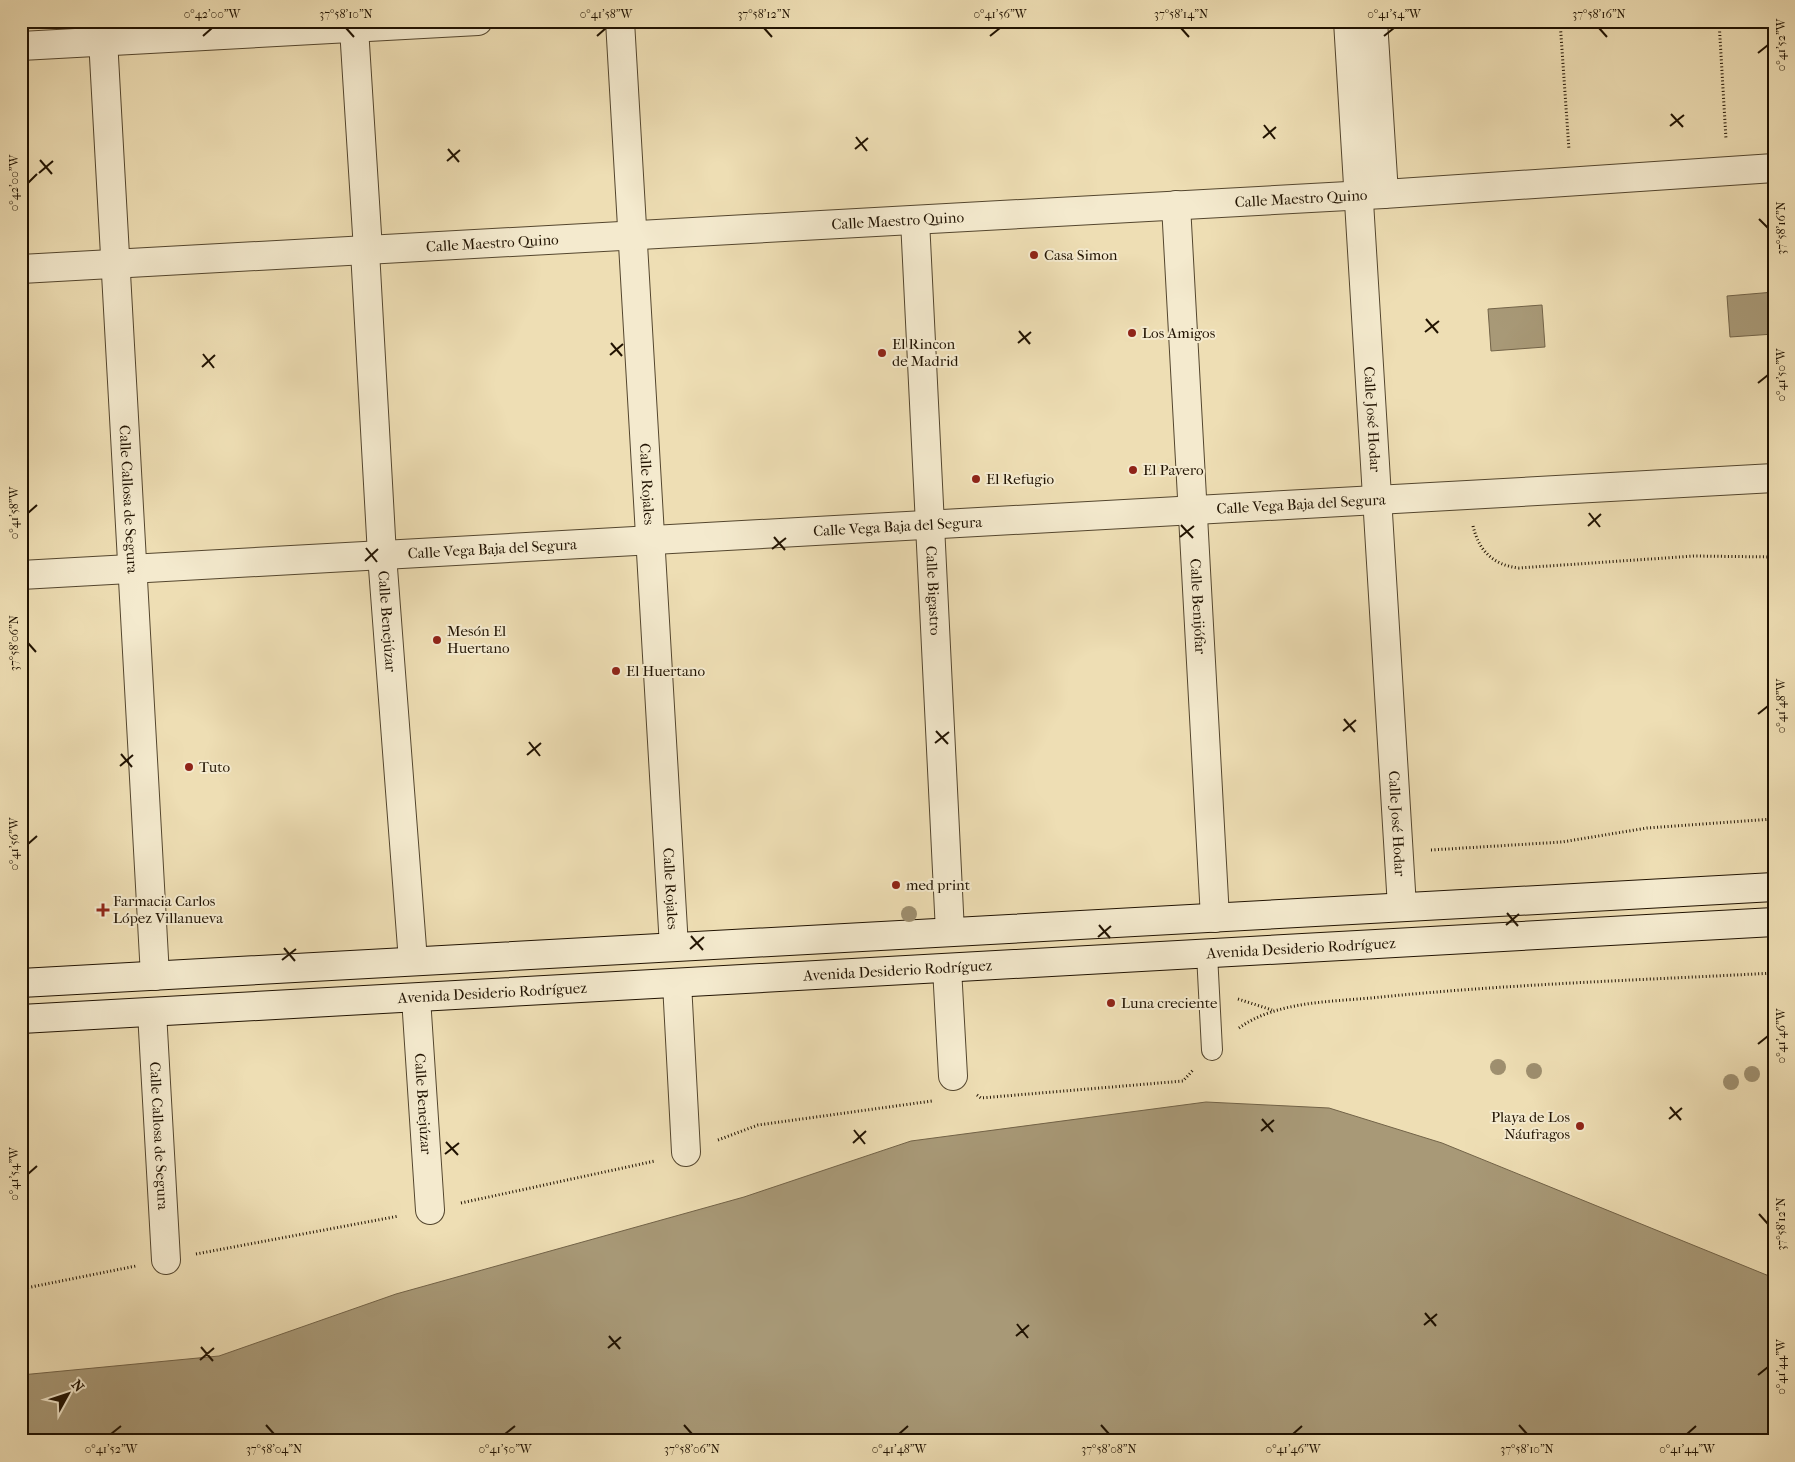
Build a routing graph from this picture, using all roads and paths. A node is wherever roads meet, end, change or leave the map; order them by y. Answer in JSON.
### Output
{"nodes":[{"id":1,"x":474,"y":21,"type":"edge"},
{"id":2,"x":478,"y":21,"type":"edge"},
{"id":3,"x":620,"y":21,"type":"edge"},
{"id":4,"x":1348,"y":21,"type":"edge"},
{"id":5,"x":1373,"y":21,"type":"edge"},
{"id":6,"x":1560,"y":21,"type":"edge"},
{"id":7,"x":1719,"y":21,"type":"edge"},
{"id":8,"x":249,"y":27,"type":"edge"},
{"id":9,"x":354,"y":28,"type":"junction"},
{"id":10,"x":103,"y":31,"type":"edge"},
{"id":11,"x":21,"y":46,"type":"edge"},
{"id":12,"x":1726,"y":140,"type":"dead end"},
{"id":13,"x":1569,"y":150,"type":"dead end"},
{"id":14,"x":1774,"y":168,"type":"edge"},
{"id":15,"x":1371,"y":194,"type":"junction"},
{"id":16,"x":1176,"y":205,"type":"junction"},
{"id":17,"x":916,"y":220,"type":"junction"},
{"id":18,"x":633,"y":236,"type":"junction"},
{"id":19,"x":366,"y":250,"type":"junction"},
{"id":20,"x":116,"y":264,"type":"junction"},
{"id":21,"x":21,"y":270,"type":"edge"},
{"id":22,"x":1774,"y":478,"type":"edge"},
{"id":23,"x":1377,"y":500,"type":"junction"},
{"id":24,"x":1192,"y":510,"type":"junction"},
{"id":25,"x":1472,"y":521,"type":"dead end"},
{"id":26,"x":930,"y":525,"type":"junction"},
{"id":27,"x":651,"y":540,"type":"junction"},
{"id":28,"x":382,"y":555,"type":"junction"},
{"id":29,"x":1774,"y":557,"type":"edge"},
{"id":30,"x":133,"y":569,"type":"junction"},
{"id":31,"x":21,"y":575,"type":"edge"},
{"id":32,"x":1774,"y":819,"type":"edge"},
{"id":33,"x":1423,"y":851,"type":"dead end"},
{"id":34,"x":1774,"y":887,"type":"edge"},
{"id":35,"x":1402,"y":907,"type":"junction"},
{"id":36,"x":1215,"y":918,"type":"junction"},
{"id":37,"x":1774,"y":922,"type":"edge"},
{"id":38,"x":950,"y":932,"type":"junction"},
{"id":39,"x":674,"y":947,"type":"junction"},
{"id":40,"x":1207,"y":954,"type":"junction"},
{"id":41,"x":413,"y":961,"type":"junction"},
{"id":42,"x":947,"y":968,"type":"junction"},
{"id":43,"x":1774,"y":973,"type":"edge"},
{"id":44,"x":155,"y":976,"type":"junction"},
{"id":45,"x":21,"y":983,"type":"edge"},
{"id":46,"x":677,"y":983,"type":"junction"},
{"id":47,"x":416,"y":998,"type":"junction"},
{"id":48,"x":152,"y":1012,"type":"junction"},
{"id":49,"x":21,"y":1019,"type":"edge"},
{"id":50,"x":1239,"y":1028,"type":"dead end"},
{"id":51,"x":1212,"y":1050,"type":"dead end"},
{"id":52,"x":953,"y":1076,"type":"dead end"},
{"id":53,"x":675,"y":1155,"type":"joint"},
{"id":54,"x":430,"y":1210,"type":"junction"},
{"id":55,"x":166,"y":1260,"type":"junction"},
{"id":56,"x":21,"y":1289,"type":"edge"}],
"edges":[{"from":1,"to":2,"type":"street"},
{"from":1,"to":9,"type":"street"},
{"from":3,"to":18,"type":"street","name":"Calle Rojales"},
{"from":4,"to":15,"type":"street","name":"Calle José Hodar"},
{"from":5,"to":15,"type":"street","name":"Calle José Hodar"},
{"from":6,"to":13,"type":"path"},
{"from":7,"to":12,"type":"path"},
{"from":8,"to":9,"type":"street"},
{"from":8,"to":10,"type":"street"},
{"from":9,"to":19,"type":"street","name":"Calle Benejúzar"},
{"from":10,"to":11,"type":"street"},
{"from":10,"to":20,"type":"street","name":"Calle Callosa de Segura"},
{"from":14,"to":15,"type":"street","name":"Calle Maestro Quino"},
{"from":15,"to":16,"type":"street","name":"Calle Maestro Quino"},
{"from":15,"to":23,"type":"street","name":"Calle José Hodar"},
{"from":16,"to":17,"type":"street","name":"Calle Maestro Quino"},
{"from":16,"to":24,"type":"street","name":"Calle Benijófar"},
{"from":17,"to":18,"type":"street","name":"Calle Maestro Quino"},
{"from":17,"to":26,"type":"street","name":"Calle Bigastro"},
{"from":18,"to":19,"type":"street","name":"Calle Maestro Quino"},
{"from":18,"to":27,"type":"street","name":"Calle Rojales"},
{"from":19,"to":20,"type":"street","name":"Calle Maestro Quino"},
{"from":19,"to":28,"type":"street","name":"Calle Benejúzar"},
{"from":20,"to":21,"type":"street","name":"Calle Maestro Quino"},
{"from":20,"to":30,"type":"street","name":"Calle Callosa de Segura"},
{"from":22,"to":23,"type":"street","name":"Calle Vega Baja del Segura"},
{"from":23,"to":24,"type":"street","name":"Calle Vega Baja del Segura"},
{"from":23,"to":35,"type":"street","name":"Calle José Hodar"},
{"from":24,"to":26,"type":"street","name":"Calle Vega Baja del Segura"},
{"from":24,"to":36,"type":"street","name":"Calle Benijófar"},
{"from":25,"to":29,"type":"path"},
{"from":26,"to":27,"type":"street","name":"Calle Vega Baja del Segura"},
{"from":26,"to":38,"type":"street","name":"Calle Bigastro"},
{"from":27,"to":28,"type":"street","name":"Calle Vega Baja del Segura"},
{"from":27,"to":39,"type":"street","name":"Calle Rojales"},
{"from":28,"to":30,"type":"street","name":"Calle Vega Baja del Segura"},
{"from":28,"to":41,"type":"street","name":"Calle Benejúzar"},
{"from":30,"to":31,"type":"street","name":"Calle Vega Baja del Segura"},
{"from":30,"to":44,"type":"street","name":"Calle Callosa de Segura"},
{"from":32,"to":33,"type":"path"},
{"from":34,"to":35,"type":"street"},
{"from":35,"to":36,"type":"street"},
{"from":36,"to":38,"type":"street"},
{"from":37,"to":40,"type":"street","name":"Avenida Desiderio Rodríguez"},
{"from":38,"to":39,"type":"street"},
{"from":39,"to":41,"type":"street"},
{"from":40,"to":42,"type":"street","name":"Avenida Desiderio Rodríguez"},
{"from":40,"to":51,"type":"lane"},
{"from":41,"to":44,"type":"street"},
{"from":42,"to":46,"type":"street","name":"Avenida Desiderio Rodríguez"},
{"from":42,"to":52,"type":"street"},
{"from":43,"to":50,"type":"path"},
{"from":44,"to":45,"type":"street"},
{"from":46,"to":47,"type":"street","name":"Avenida Desiderio Rodríguez"},
{"from":46,"to":53,"type":"street"},
{"from":47,"to":48,"type":"street","name":"Avenida Desiderio Rodríguez"},
{"from":47,"to":54,"type":"street","name":"Calle Benejúzar"},
{"from":48,"to":49,"type":"street","name":"Avenida Desiderio Rodríguez"},
{"from":48,"to":55,"type":"street","name":"Calle Callosa de Segura"},
{"from":53,"to":54,"type":"path"},
{"from":54,"to":55,"type":"path"},
{"from":55,"to":56,"type":"path"}]}
